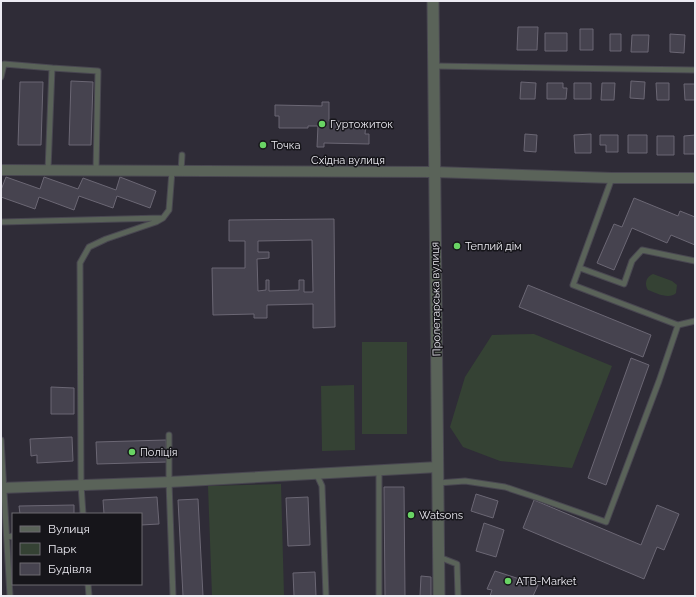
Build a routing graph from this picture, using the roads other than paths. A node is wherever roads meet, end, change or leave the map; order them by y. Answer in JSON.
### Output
{"nodes":[{"id":1,"x":433,"y":1,"type":"edge"},
{"id":2,"x":2,"y":64,"type":"edge"},
{"id":3,"x":434,"y":66,"type":"junction"},
{"id":4,"x":52,"y":68,"type":"junction"},
{"id":5,"x":695,"y":70,"type":"edge"},
{"id":6,"x":1,"y":77,"type":"edge"},
{"id":7,"x":182,"y":154,"type":"dead end"},
{"id":8,"x":1,"y":170,"type":"edge"},
{"id":9,"x":48,"y":170,"type":"junction"},
{"id":10,"x":96,"y":171,"type":"junction"},
{"id":11,"x":177,"y":171,"type":"junction"},
{"id":12,"x":435,"y":172,"type":"junction"},
{"id":13,"x":612,"y":178,"type":"junction"},
{"id":14,"x":695,"y":178,"type":"edge"},
{"id":15,"x":163,"y":218,"type":"junction"},
{"id":16,"x":1,"y":222,"type":"edge"},
{"id":17,"x":695,"y":261,"type":"edge"},
{"id":18,"x":580,"y":268,"type":"junction"},
{"id":19,"x":695,"y":321,"type":"edge"},
{"id":20,"x":678,"y":325,"type":"junction"},
{"id":21,"x":169,"y":435,"type":"dead end"},
{"id":22,"x":1,"y":440,"type":"edge"},
{"id":23,"x":438,"y":467,"type":"junction"},
{"id":24,"x":379,"y":470,"type":"junction"},
{"id":25,"x":316,"y":473,"type":"junction"},
{"id":26,"x":169,"y":482,"type":"junction"},
{"id":27,"x":438,"y":483,"type":"junction"},
{"id":28,"x":81,"y":485,"type":"junction"},
{"id":29,"x":3,"y":488,"type":"edge"},
{"id":30,"x":83,"y":513,"type":"edge"},
{"id":31,"x":12,"y":536,"type":"edge"},
{"id":32,"x":7,"y":537,"type":"junction"},
{"id":33,"x":439,"y":557,"type":"junction"},
{"id":34,"x":88,"y":585,"type":"edge"},
{"id":35,"x":10,"y":596,"type":"edge"},
{"id":36,"x":89,"y":596,"type":"edge"},
{"id":37,"x":173,"y":596,"type":"edge"},
{"id":38,"x":326,"y":596,"type":"edge"},
{"id":39,"x":379,"y":596,"type":"edge"},
{"id":40,"x":439,"y":596,"type":"edge"},
{"id":41,"x":458,"y":596,"type":"edge"}],
"edges":[{"from":1,"to":3,"type":"street","name":"Пролетарська вулиця"},
{"from":2,"to":4,"type":"lane"},
{"from":2,"to":6,"type":"lane"},
{"from":3,"to":5,"type":"lane"},
{"from":3,"to":12,"type":"street","name":"Пролетарська вулиця"},
{"from":4,"to":9,"type":"lane"},
{"from":4,"to":10,"type":"lane"},
{"from":7,"to":11,"type":"lane"},
{"from":8,"to":9,"type":"street","name":"Східна вулиця"},
{"from":9,"to":10,"type":"street","name":"Східна вулиця"},
{"from":10,"to":11,"type":"street","name":"Східна вулиця"},
{"from":11,"to":12,"type":"street","name":"Східна вулиця"},
{"from":11,"to":15,"type":"lane"},
{"from":12,"to":13,"type":"street","name":"Східна вулиця"},
{"from":12,"to":23,"type":"street","name":"Пролетарська вулиця"},
{"from":13,"to":14,"type":"street","name":"Східна вулиця"},
{"from":13,"to":18,"type":"lane"},
{"from":15,"to":16,"type":"lane"},
{"from":15,"to":28,"type":"lane"},
{"from":17,"to":18,"type":"lane"},
{"from":18,"to":20,"type":"lane"},
{"from":19,"to":20,"type":"lane"},
{"from":20,"to":27,"type":"lane"},
{"from":21,"to":26,"type":"lane"},
{"from":22,"to":29,"type":"lane"},
{"from":23,"to":24,"type":"street"},
{"from":23,"to":27,"type":"street","name":"Пролетарська вулиця"},
{"from":24,"to":25,"type":"street"},
{"from":24,"to":39,"type":"lane"},
{"from":25,"to":26,"type":"street"},
{"from":25,"to":38,"type":"lane"},
{"from":26,"to":28,"type":"street"},
{"from":26,"to":37,"type":"lane"},
{"from":27,"to":33,"type":"street","name":"Пролетарська вулиця"},
{"from":28,"to":29,"type":"street"},
{"from":28,"to":30,"type":"lane"},
{"from":29,"to":32,"type":"lane"},
{"from":31,"to":32,"type":"lane"},
{"from":32,"to":35,"type":"lane"},
{"from":33,"to":40,"type":"street","name":"Пролетарська вулиця"},
{"from":33,"to":41,"type":"lane"},
{"from":34,"to":36,"type":"lane"}]}
